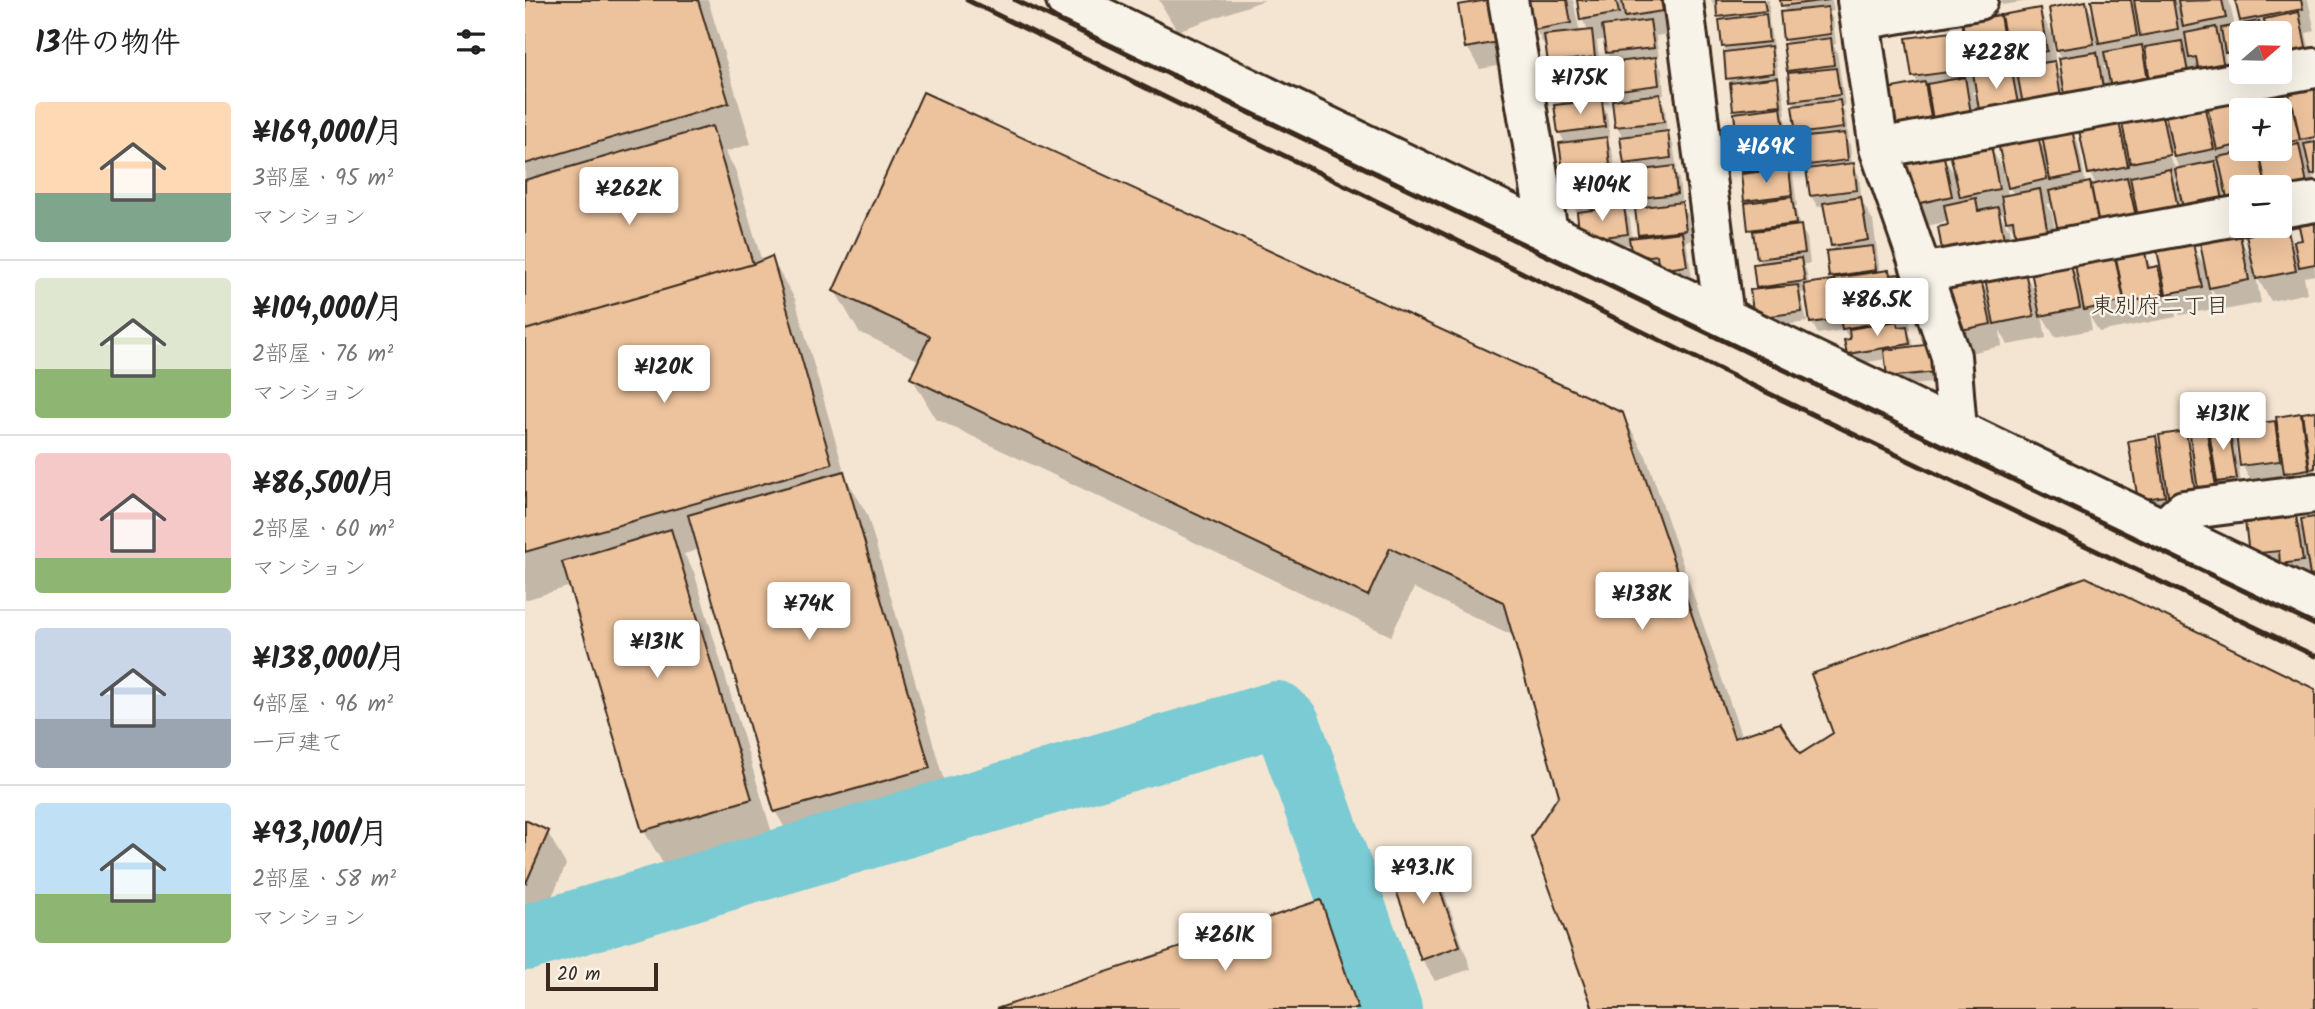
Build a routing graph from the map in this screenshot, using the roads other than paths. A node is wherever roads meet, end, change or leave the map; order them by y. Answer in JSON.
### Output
{"nodes":[{"id":1,"x":1066,"y":0,"type":"edge"},
{"id":2,"x":1508,"y":0,"type":"edge"},
{"id":3,"x":1683,"y":0,"type":"edge"},
{"id":4,"x":1978,"y":0,"type":"edge"},
{"id":5,"x":1858,"y":10,"type":"edge"},
{"id":6,"x":2315,"y":68,"type":"edge"},
{"id":7,"x":1879,"y":148,"type":"junction"},
{"id":8,"x":2315,"y":202,"type":"edge"},
{"id":9,"x":2292,"y":206,"type":"edge"},
{"id":10,"x":2229,"y":217,"type":"edge"},
{"id":11,"x":1548,"y":232,"type":"junction"},
{"id":12,"x":1922,"y":273,"type":"junction"},
{"id":13,"x":1724,"y":317,"type":"junction"},
{"id":14,"x":1957,"y":430,"type":"junction"},
{"id":15,"x":2315,"y":493,"type":"edge"},
{"id":16,"x":2162,"y":529,"type":"junction"},
{"id":17,"x":2315,"y":602,"type":"edge"}],
"edges":[{"from":1,"to":11,"type":"street"},
{"from":2,"to":11,"type":"street"},
{"from":3,"to":13,"type":"street"},
{"from":4,"to":5,"type":"street"},
{"from":5,"to":7,"type":"street"},
{"from":6,"to":7,"type":"street"},
{"from":7,"to":12,"type":"street"},
{"from":8,"to":9,"type":"street"},
{"from":10,"to":12,"type":"street"},
{"from":11,"to":13,"type":"street"},
{"from":12,"to":14,"type":"street"},
{"from":13,"to":14,"type":"street"},
{"from":14,"to":16,"type":"street"},
{"from":15,"to":16,"type":"street"},
{"from":16,"to":17,"type":"street"}]}
